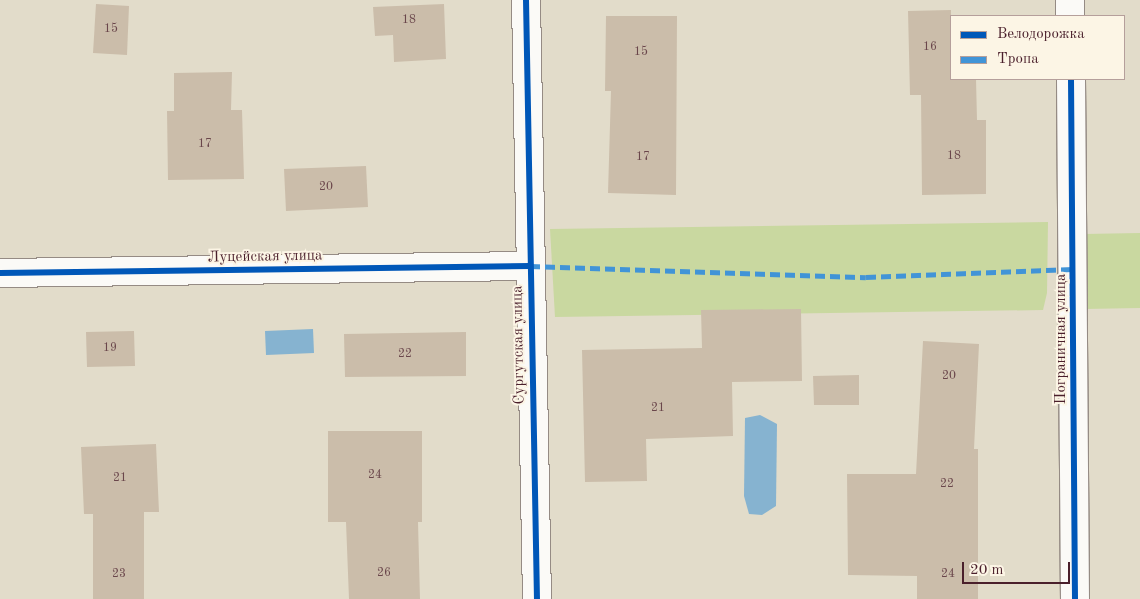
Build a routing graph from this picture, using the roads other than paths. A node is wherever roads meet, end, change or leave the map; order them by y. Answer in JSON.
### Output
{"nodes":[{"id":1,"x":526,"y":0,"type":"edge"},
{"id":2,"x":1070,"y":0,"type":"edge"},
{"id":3,"x":1070,"y":15,"type":"edge"},
{"id":4,"x":1071,"y":80,"type":"edge"},
{"id":5,"x":530,"y":266,"type":"junction"},
{"id":6,"x":0,"y":274,"type":"edge"},
{"id":7,"x":537,"y":599,"type":"edge"},
{"id":8,"x":1076,"y":599,"type":"edge"}],
"edges":[{"from":1,"to":5,"type":"street","name":"Сургутская улица"},
{"from":2,"to":3,"type":"street"},
{"from":4,"to":8,"type":"street","name":"Пограничная улица"},
{"from":5,"to":6,"type":"street","name":"Луцейская улица"},
{"from":5,"to":7,"type":"street","name":"Сургутская улица"}]}
